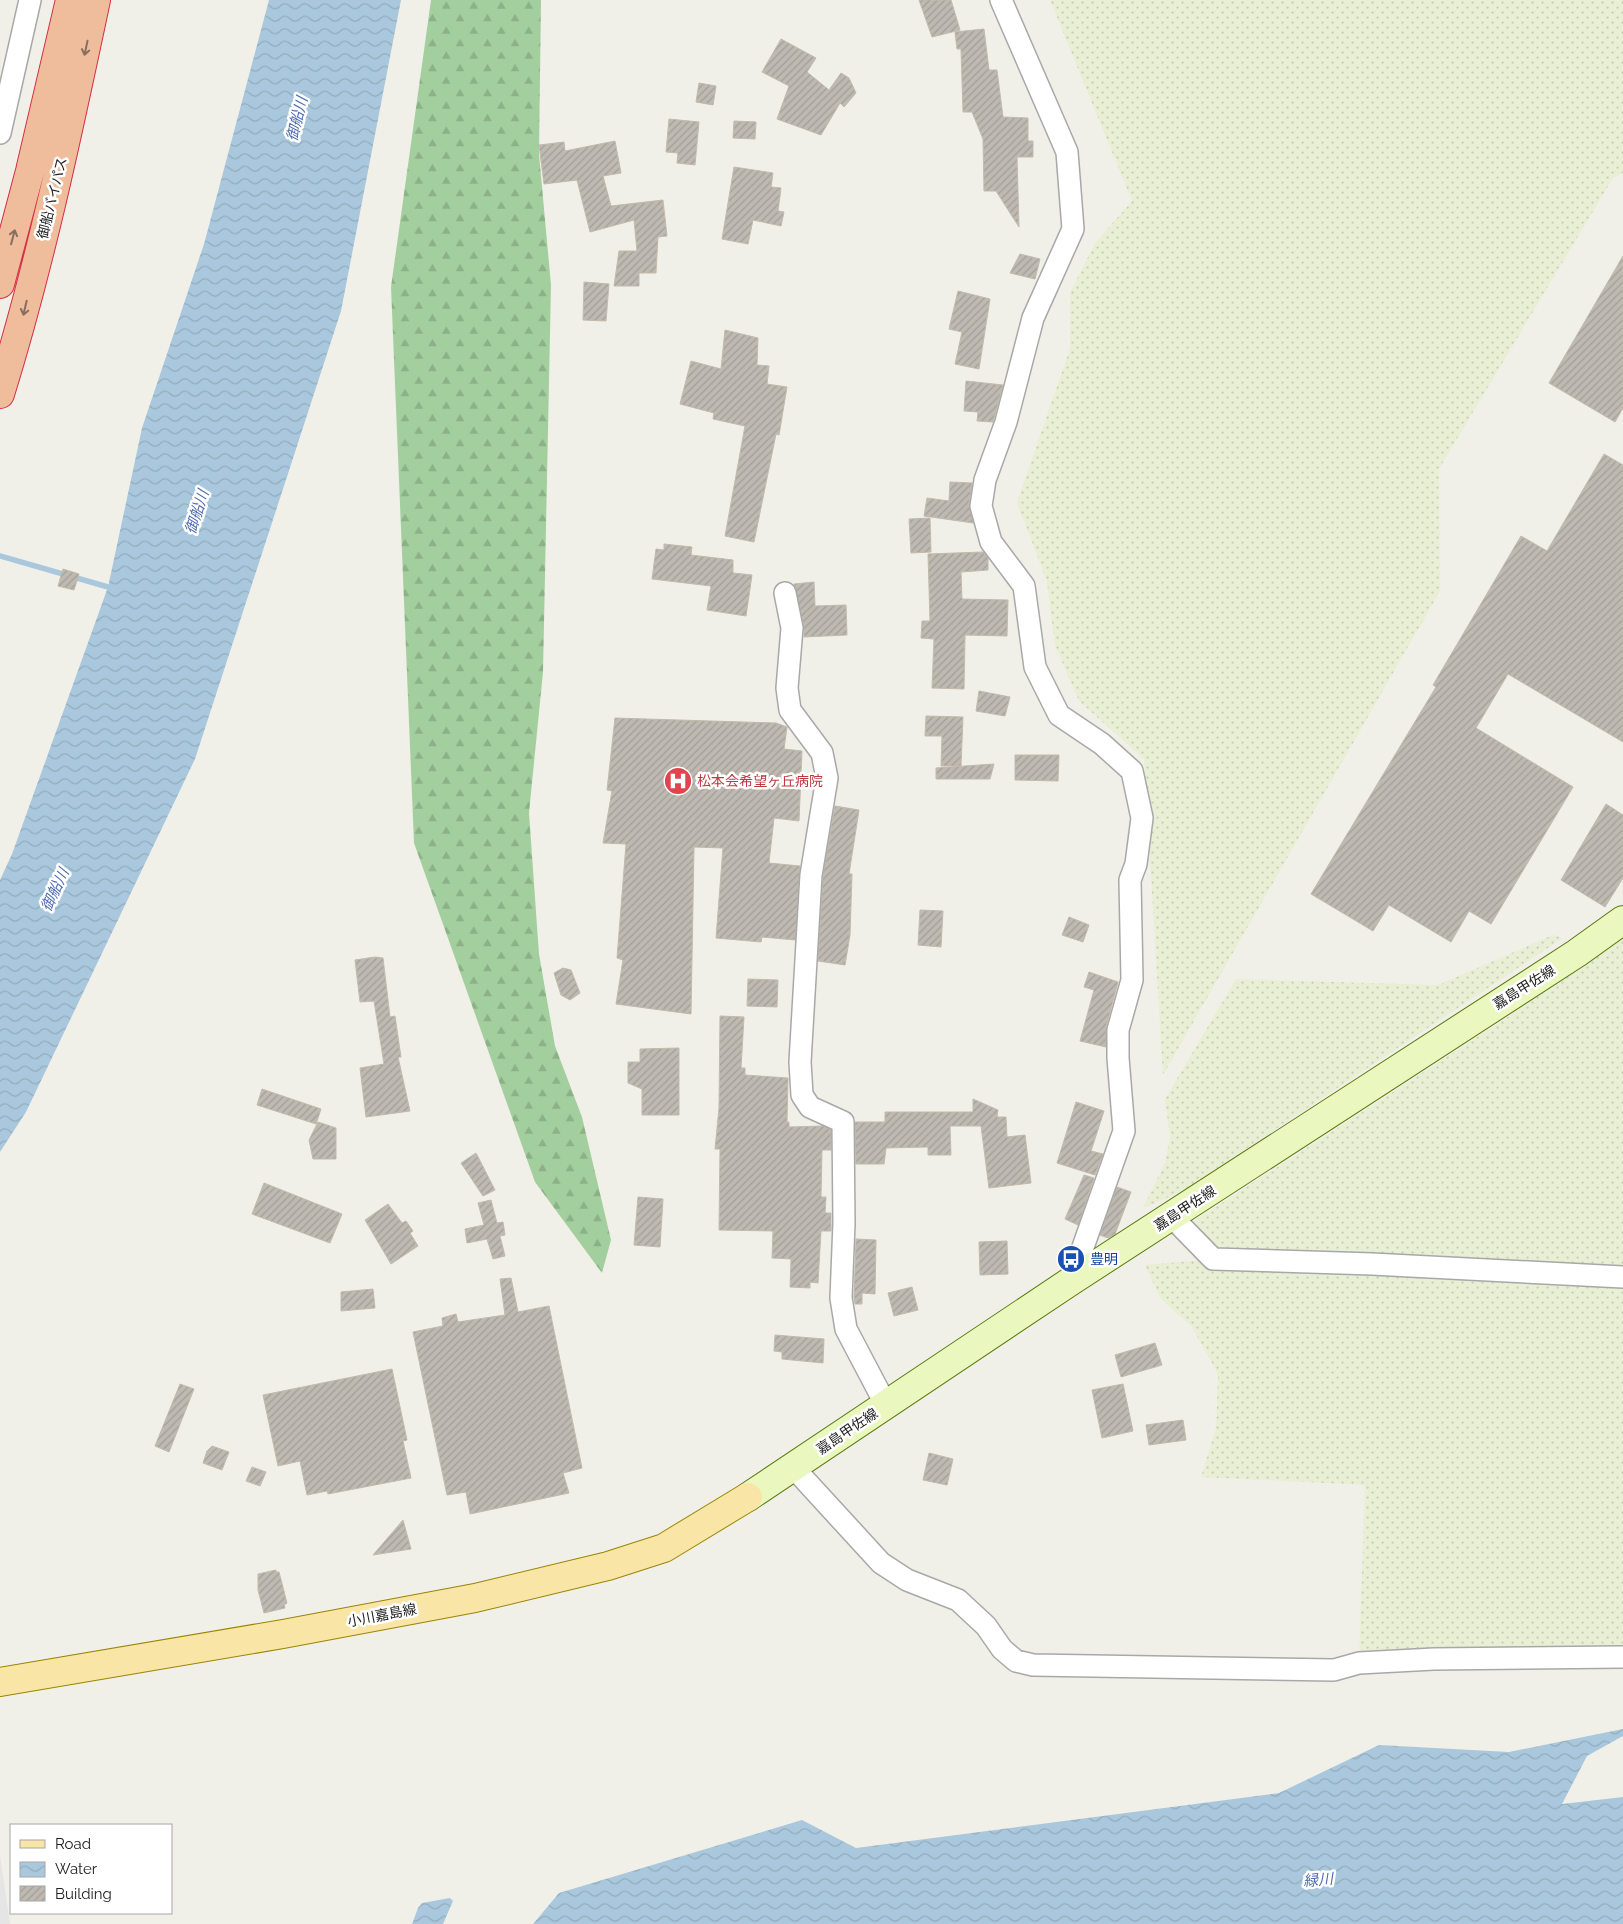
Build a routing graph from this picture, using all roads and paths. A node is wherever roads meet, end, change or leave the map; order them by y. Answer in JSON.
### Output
{"nodes":[{"id":1,"x":30,"y":0,"type":"edge"},
{"id":2,"x":70,"y":0,"type":"edge"},
{"id":3,"x":96,"y":0,"type":"edge"},
{"id":4,"x":1001,"y":0,"type":"edge"},
{"id":5,"x":0,"y":133,"type":"edge"},
{"id":6,"x":1,"y":279,"type":"edge"},
{"id":7,"x":31,"y":282,"type":"junction"},
{"id":8,"x":0,"y":394,"type":"edge"},
{"id":9,"x":785,"y":593,"type":"dead end"},
{"id":10,"x":1623,"y":920,"type":"edge"},
{"id":11,"x":1172,"y":1217,"type":"junction"},
{"id":12,"x":1623,"y":1277,"type":"edge"},
{"id":13,"x":1071,"y":1281,"type":"junction"},
{"id":14,"x":886,"y":1406,"type":"junction"},
{"id":15,"x":793,"y":1467,"type":"junction"},
{"id":16,"x":748,"y":1497,"type":"joint"},
{"id":17,"x":1623,"y":1658,"type":"edge"},
{"id":18,"x":0,"y":1682,"type":"edge"}],
"edges":[{"from":1,"to":5,"type":"street"},
{"from":6,"to":2,"type":"highway","name":"御船バイパス","one_way":true},
{"from":3,"to":7,"type":"highway","name":"御船バイパス","one_way":true},
{"from":4,"to":13,"type":"street"},
{"from":6,"to":7,"type":"street"},
{"from":7,"to":8,"type":"highway","name":"御船バイパス","one_way":true},
{"from":9,"to":14,"type":"street"},
{"from":10,"to":11,"type":"main road","name":"嘉島甲佐線"},
{"from":11,"to":12,"type":"street"},
{"from":11,"to":13,"type":"main road","name":"嘉島甲佐線"},
{"from":13,"to":14,"type":"main road","name":"嘉島甲佐線"},
{"from":14,"to":15,"type":"main road","name":"嘉島甲佐線"},
{"from":15,"to":16,"type":"main road","name":"嘉島甲佐線"},
{"from":15,"to":17,"type":"street"},
{"from":16,"to":18,"type":"main road","name":"小川嘉島線"}]}
